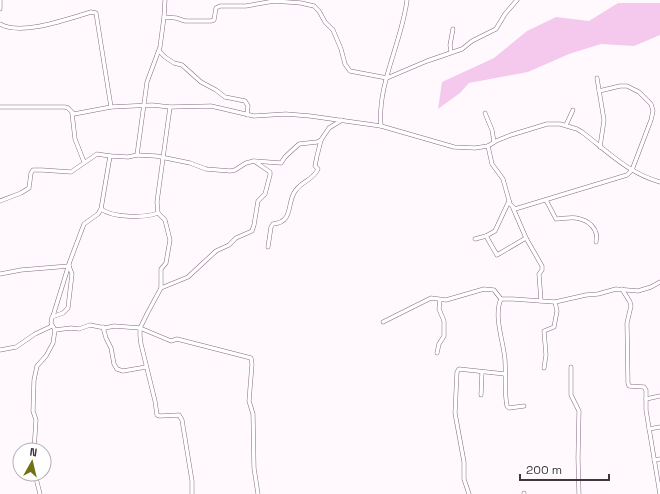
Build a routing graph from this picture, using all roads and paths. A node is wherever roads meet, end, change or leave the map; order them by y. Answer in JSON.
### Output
{"nodes":[{"id":1,"x":0,"y":0,"type":"edge"},
{"id":2,"x":165,"y":0,"type":"edge"},
{"id":3,"x":407,"y":0,"type":"edge"},
{"id":4,"x":517,"y":0,"type":"edge"},
{"id":5,"x":274,"y":1,"type":"edge"},
{"id":6,"x":0,"y":9,"type":"edge"},
{"id":7,"x":164,"y":18,"type":"junction"},
{"id":8,"x":0,"y":24,"type":"edge"},
{"id":9,"x":453,"y":29,"type":"dead end"},
{"id":10,"x":160,"y":51,"type":"junction"},
{"id":11,"x":451,"y":52,"type":"junction"},
{"id":12,"x":387,"y":78,"type":"junction"},
{"id":13,"x":597,"y":78,"type":"dead end"},
{"id":14,"x":599,"y":91,"type":"junction"},
{"id":15,"x":145,"y":98,"type":"junction"},
{"id":16,"x":145,"y":105,"type":"junction"},
{"id":17,"x":152,"y":105,"type":"junction"},
{"id":18,"x":0,"y":107,"type":"edge"},
{"id":19,"x":111,"y":107,"type":"junction"},
{"id":20,"x":170,"y":107,"type":"junction"},
{"id":21,"x":573,"y":110,"type":"dead end"},
{"id":22,"x":72,"y":113,"type":"junction"},
{"id":23,"x":484,"y":113,"type":"dead end"},
{"id":24,"x":248,"y":115,"type":"junction"},
{"id":25,"x":342,"y":120,"type":"junction"},
{"id":26,"x":566,"y":125,"type":"junction"},
{"id":27,"x":381,"y":126,"type":"junction"},
{"id":28,"x":321,"y":140,"type":"junction"},
{"id":29,"x":494,"y":142,"type":"junction"},
{"id":30,"x":488,"y":146,"type":"junction"},
{"id":31,"x":600,"y":147,"type":"junction"},
{"id":32,"x":137,"y":155,"type":"junction"},
{"id":33,"x":110,"y":156,"type":"junction"},
{"id":34,"x":163,"y":159,"type":"junction"},
{"id":35,"x":254,"y":161,"type":"junction"},
{"id":36,"x":84,"y":162,"type":"junction"},
{"id":37,"x":632,"y":170,"type":"junction"},
{"id":38,"x":660,"y":182,"type":"edge"},
{"id":39,"x":546,"y":200,"type":"junction"},
{"id":40,"x":0,"y":201,"type":"edge"},
{"id":41,"x":509,"y":201,"type":"junction"},
{"id":42,"x":512,"y":208,"type":"junction"},
{"id":43,"x":101,"y":209,"type":"junction"},
{"id":44,"x":158,"y":213,"type":"junction"},
{"id":45,"x":486,"y":236,"type":"junction"},
{"id":46,"x":526,"y":238,"type":"junction"},
{"id":47,"x":475,"y":239,"type":"dead end"},
{"id":48,"x":596,"y":242,"type":"dead end"},
{"id":49,"x":268,"y":247,"type":"dead end"},
{"id":50,"x":69,"y":266,"type":"junction"},
{"id":51,"x":0,"y":274,"type":"edge"},
{"id":52,"x":660,"y":282,"type":"edge"},
{"id":53,"x":161,"y":288,"type":"junction"},
{"id":54,"x":622,"y":289,"type":"junction"},
{"id":55,"x":440,"y":300,"type":"junction"},
{"id":56,"x":501,"y":300,"type":"junction"},
{"id":57,"x":541,"y":301,"type":"junction"},
{"id":58,"x":555,"y":302,"type":"junction"},
{"id":59,"x":53,"y":316,"type":"junction"},
{"id":60,"x":383,"y":322,"type":"dead end"},
{"id":61,"x":52,"y":326,"type":"junction"},
{"id":62,"x":103,"y":327,"type":"junction"},
{"id":63,"x":140,"y":328,"type":"junction"},
{"id":64,"x":55,"y":330,"type":"junction"},
{"id":65,"x":0,"y":350,"type":"edge"},
{"id":66,"x":437,"y":353,"type":"dead end"},
{"id":67,"x":146,"y":367,"type":"junction"},
{"id":68,"x":571,"y":367,"type":"dead end"},
{"id":69,"x":544,"y":368,"type":"dead end"},
{"id":70,"x":482,"y":372,"type":"junction"},
{"id":71,"x":505,"y":374,"type":"junction"},
{"id":72,"x":481,"y":395,"type":"dead end"},
{"id":73,"x":660,"y":396,"type":"edge"},
{"id":74,"x":646,"y":399,"type":"junction"},
{"id":75,"x":524,"y":406,"type":"dead end"},
{"id":76,"x":660,"y":427,"type":"edge"},
{"id":77,"x":649,"y":429,"type":"junction"},
{"id":78,"x":35,"y":442,"type":"edge"},
{"id":79,"x":660,"y":459,"type":"edge"},
{"id":80,"x":654,"y":460,"type":"junction"},
{"id":81,"x":37,"y":482,"type":"edge"},
{"id":82,"x":40,"y":494,"type":"edge"},
{"id":83,"x":192,"y":494,"type":"edge"},
{"id":84,"x":258,"y":494,"type":"edge"},
{"id":85,"x":469,"y":494,"type":"edge"},
{"id":86,"x":579,"y":494,"type":"edge"},
{"id":87,"x":660,"y":494,"type":"edge"}],
"edges":[{"from":1,"to":6,"type":"street"},
{"from":2,"to":7,"type":"street"},
{"from":3,"to":12,"type":"street"},
{"from":4,"to":11,"type":"street"},
{"from":5,"to":7,"type":"street"},
{"from":5,"to":12,"type":"street"},
{"from":7,"to":10,"type":"street"},
{"from":8,"to":19,"type":"street"},
{"from":9,"to":11,"type":"street"},
{"from":10,"to":15,"type":"street"},
{"from":10,"to":24,"type":"street"},
{"from":11,"to":12,"type":"street"},
{"from":12,"to":27,"type":"street"},
{"from":13,"to":14,"type":"street"},
{"from":14,"to":31,"type":"street"},
{"from":14,"to":37,"type":"street"},
{"from":15,"to":16,"type":"street"},
{"from":15,"to":17,"type":"street"},
{"from":16,"to":17,"type":"street"},
{"from":16,"to":19,"type":"street"},
{"from":16,"to":32,"type":"street"},
{"from":17,"to":20,"type":"street"},
{"from":18,"to":22,"type":"street"},
{"from":19,"to":22,"type":"street"},
{"from":20,"to":24,"type":"street"},
{"from":20,"to":34,"type":"street"},
{"from":21,"to":26,"type":"street"},
{"from":22,"to":36,"type":"street"},
{"from":23,"to":29,"type":"street"},
{"from":24,"to":25,"type":"street"},
{"from":25,"to":27,"type":"street"},
{"from":25,"to":28,"type":"street"},
{"from":26,"to":29,"type":"street"},
{"from":26,"to":31,"type":"street"},
{"from":27,"to":30,"type":"street"},
{"from":28,"to":35,"type":"street"},
{"from":28,"to":49,"type":"street"},
{"from":29,"to":30,"type":"street"},
{"from":30,"to":41,"type":"street"},
{"from":31,"to":37,"type":"street"},
{"from":32,"to":33,"type":"street"},
{"from":32,"to":34,"type":"street"},
{"from":33,"to":36,"type":"street"},
{"from":33,"to":43,"type":"street"},
{"from":34,"to":35,"type":"street"},
{"from":34,"to":44,"type":"street"},
{"from":35,"to":53,"type":"street"},
{"from":36,"to":40,"type":"street"},
{"from":37,"to":38,"type":"street"},
{"from":37,"to":39,"type":"street"},
{"from":39,"to":42,"type":"street"},
{"from":39,"to":48,"type":"street"},
{"from":41,"to":42,"type":"street"},
{"from":41,"to":45,"type":"street"},
{"from":42,"to":46,"type":"street"},
{"from":43,"to":44,"type":"street"},
{"from":43,"to":50,"type":"street"},
{"from":44,"to":53,"type":"street"},
{"from":45,"to":46,"type":"street"},
{"from":45,"to":47,"type":"street"},
{"from":46,"to":57,"type":"street"},
{"from":50,"to":51,"type":"street"},
{"from":50,"to":59,"type":"street"},
{"from":50,"to":59,"type":"street"},
{"from":52,"to":54,"type":"street"},
{"from":53,"to":63,"type":"street"},
{"from":54,"to":58,"type":"street"},
{"from":54,"to":74,"type":"street"},
{"from":55,"to":56,"type":"street"},
{"from":55,"to":60,"type":"street"},
{"from":55,"to":66,"type":"street"},
{"from":56,"to":57,"type":"street"},
{"from":56,"to":71,"type":"street"},
{"from":57,"to":58,"type":"street"},
{"from":58,"to":69,"type":"street"},
{"from":59,"to":61,"type":"street"},
{"from":61,"to":64,"type":"street"},
{"from":61,"to":65,"type":"street"},
{"from":62,"to":63,"type":"street"},
{"from":62,"to":64,"type":"street"},
{"from":62,"to":67,"type":"street"},
{"from":63,"to":67,"type":"street"},
{"from":63,"to":84,"type":"street"},
{"from":64,"to":78,"type":"street"},
{"from":67,"to":83,"type":"street"},
{"from":68,"to":86,"type":"street"},
{"from":70,"to":71,"type":"street"},
{"from":70,"to":72,"type":"street"},
{"from":70,"to":85,"type":"street"},
{"from":71,"to":75,"type":"street"},
{"from":73,"to":74,"type":"street"},
{"from":74,"to":77,"type":"street"},
{"from":76,"to":77,"type":"street"},
{"from":77,"to":80,"type":"street"},
{"from":79,"to":80,"type":"street"},
{"from":80,"to":87,"type":"street"},
{"from":81,"to":82,"type":"street"}]}
